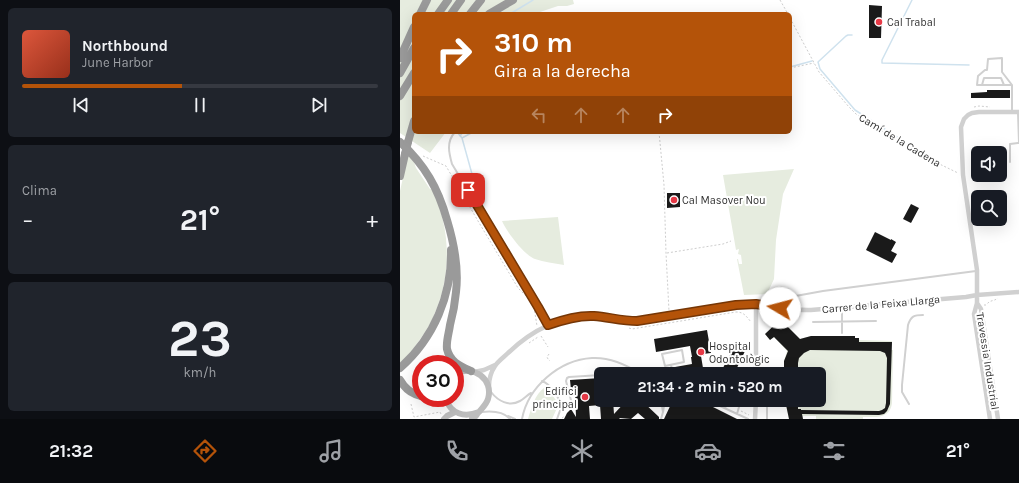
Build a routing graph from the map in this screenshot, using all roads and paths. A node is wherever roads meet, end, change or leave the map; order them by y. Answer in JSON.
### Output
{"nodes":[{"id":1,"x":427,"y":0,"type":"edge"},
{"id":2,"x":442,"y":0,"type":"edge"},
{"id":3,"x":448,"y":0,"type":"edge"},
{"id":4,"x":461,"y":0,"type":"edge"},
{"id":5,"x":481,"y":0,"type":"edge"},
{"id":6,"x":513,"y":0,"type":"edge"},
{"id":7,"x":780,"y":0,"type":"edge"},
{"id":8,"x":421,"y":12,"type":"edge"},
{"id":9,"x":435,"y":12,"type":"edge"},
{"id":10,"x":439,"y":12,"type":"edge"},
{"id":11,"x":452,"y":12,"type":"edge"},
{"id":12,"x":472,"y":12,"type":"edge"},
{"id":13,"x":492,"y":12,"type":"edge"},
{"id":14,"x":787,"y":12,"type":"edge"},
{"id":15,"x":792,"y":22,"type":"edge"},
{"id":16,"x":412,"y":31,"type":"edge"},
{"id":17,"x":412,"y":52,"type":"edge"},
{"id":18,"x":412,"y":55,"type":"edge"},
{"id":19,"x":400,"y":58,"type":"edge"},
{"id":20,"x":814,"y":63,"type":"junction"},
{"id":21,"x":792,"y":68,"type":"edge"},
{"id":22,"x":400,"y":74,"type":"edge"},
{"id":23,"x":412,"y":76,"type":"edge"},
{"id":24,"x":982,"y":85,"type":"junction"},
{"id":25,"x":1004,"y":85,"type":"junction"},
{"id":26,"x":1012,"y":85,"type":"junction"},
{"id":27,"x":400,"y":96,"type":"edge"},
{"id":28,"x":994,"y":107,"type":"dead end"},
{"id":29,"x":972,"y":111,"type":"junction"},
{"id":30,"x":1012,"y":112,"type":"junction"},
{"id":31,"x":1018,"y":112,"type":"edge"},
{"id":32,"x":412,"y":125,"type":"edge"},
{"id":33,"x":452,"y":134,"type":"edge"},
{"id":34,"x":659,"y":134,"type":"edge"},
{"id":35,"x":404,"y":142,"type":"edge"},
{"id":36,"x":1019,"y":144,"type":"edge"},
{"id":37,"x":422,"y":156,"type":"dead end"},
{"id":38,"x":1010,"y":162,"type":"dead end"},
{"id":39,"x":963,"y":175,"type":"junction"},
{"id":40,"x":400,"y":176,"type":"edge"},
{"id":41,"x":448,"y":222,"type":"junction"},
{"id":42,"x":731,"y":242,"type":"dead end"},
{"id":43,"x":666,"y":253,"type":"junction"},
{"id":44,"x":977,"y":270,"type":"junction"},
{"id":45,"x":1019,"y":292,"type":"edge"},
{"id":46,"x":977,"y":295,"type":"junction"},
{"id":47,"x":529,"y":300,"type":"dead end"},
{"id":48,"x":977,"y":303,"type":"junction"},
{"id":49,"x":532,"y":304,"type":"dead end"},
{"id":50,"x":756,"y":304,"type":"junction"},
{"id":51,"x":772,"y":306,"type":"junction"},
{"id":52,"x":842,"y":308,"type":"junction"},
{"id":53,"x":535,"y":312,"type":"junction"},
{"id":54,"x":537,"y":313,"type":"dead end"},
{"id":55,"x":923,"y":315,"type":"dead end"},
{"id":56,"x":670,"y":316,"type":"junction"},
{"id":57,"x":842,"y":321,"type":"junction"},
{"id":58,"x":876,"y":321,"type":"dead end"},
{"id":59,"x":752,"y":322,"type":"dead end"},
{"id":60,"x":813,"y":322,"type":"dead end"},
{"id":61,"x":548,"y":325,"type":"junction"},
{"id":62,"x":537,"y":326,"type":"dead end"},
{"id":63,"x":629,"y":328,"type":"dead end"},
{"id":64,"x":842,"y":333,"type":"dead end"},
{"id":65,"x":529,"y":343,"type":"dead end"},
{"id":66,"x":548,"y":347,"type":"dead end"},
{"id":67,"x":549,"y":354,"type":"dead end"},
{"id":68,"x":550,"y":361,"type":"dead end"},
{"id":69,"x":671,"y":364,"type":"junction"},
{"id":70,"x":403,"y":365,"type":"edge"},
{"id":71,"x":495,"y":365,"type":"junction"},
{"id":72,"x":628,"y":367,"type":"edge"},
{"id":73,"x":672,"y":367,"type":"edge"},
{"id":74,"x":756,"y":367,"type":"edge"},
{"id":75,"x":464,"y":371,"type":"edge"},
{"id":76,"x":472,"y":371,"type":"junction"},
{"id":77,"x":594,"y":375,"type":"edge"},
{"id":78,"x":400,"y":380,"type":"edge"},
{"id":79,"x":542,"y":381,"type":"junction"},
{"id":80,"x":489,"y":389,"type":"junction"},
{"id":81,"x":532,"y":393,"type":"junction"},
{"id":82,"x":412,"y":394,"type":"edge"},
{"id":83,"x":411,"y":404,"type":"dead end"},
{"id":84,"x":909,"y":404,"type":"dead end"},
{"id":85,"x":451,"y":407,"type":"edge"},
{"id":86,"x":662,"y":407,"type":"edge"},
{"id":87,"x":664,"y":407,"type":"edge"},
{"id":88,"x":738,"y":407,"type":"edge"},
{"id":89,"x":756,"y":407,"type":"edge"},
{"id":90,"x":767,"y":407,"type":"edge"},
{"id":91,"x":573,"y":408,"type":"dead end"},
{"id":92,"x":725,"y":408,"type":"edge"},
{"id":93,"x":738,"y":410,"type":"junction"},
{"id":94,"x":456,"y":412,"type":"junction"},
{"id":95,"x":479,"y":412,"type":"junction"},
{"id":96,"x":663,"y":412,"type":"junction"},
{"id":97,"x":737,"y":414,"type":"junction"},
{"id":98,"x":750,"y":415,"type":"dead end"},
{"id":99,"x":507,"y":416,"type":"junction"},
{"id":100,"x":443,"y":417,"type":"edge"},
{"id":101,"x":472,"y":419,"type":"edge"},
{"id":102,"x":510,"y":419,"type":"edge"},
{"id":103,"x":515,"y":419,"type":"edge"},
{"id":104,"x":522,"y":419,"type":"edge"},
{"id":105,"x":557,"y":419,"type":"edge"},
{"id":106,"x":661,"y":419,"type":"edge"},
{"id":107,"x":748,"y":419,"type":"edge"},
{"id":108,"x":755,"y":419,"type":"edge"},
{"id":109,"x":766,"y":419,"type":"edge"},
{"id":110,"x":990,"y":419,"type":"edge"},
{"id":111,"x":998,"y":419,"type":"edge"}],
"edges":[{"from":1,"to":8,"type":"highway"},
{"from":2,"to":9,"type":"highway"},
{"from":3,"to":10,"type":"highway"},
{"from":4,"to":11,"type":"highway"},
{"from":5,"to":12,"type":"highway"},
{"from":6,"to":13,"type":"highway"},
{"from":7,"to":14,"type":"path"},
{"from":15,"to":20,"type":"path","name":"Camí de la Cadena"},
{"from":16,"to":19,"type":"highway"},
{"from":17,"to":22,"type":"highway"},
{"from":18,"to":22,"type":"highway"},
{"from":20,"to":21,"type":"path"},
{"from":20,"to":39,"type":"path","name":"Camí de la Cadena"},
{"from":23,"to":27,"type":"highway"},
{"from":24,"to":25,"type":"lane"},
{"from":24,"to":25,"type":"lane"},
{"from":24,"to":26,"type":"lane"},
{"from":25,"to":26,"type":"lane"},
{"from":26,"to":30,"type":"lane"},
{"from":28,"to":29,"type":"path"},
{"from":29,"to":30,"type":"street"},
{"from":29,"to":39,"type":"street","name":"Travessia Industrial"},
{"from":30,"to":31,"type":"street"},
{"from":31,"to":36,"type":"lane"},
{"from":32,"to":35,"type":"highway"},
{"from":33,"to":61,"type":"lane"},
{"from":34,"to":43,"type":"path"},
{"from":35,"to":40,"type":"highway","bridge":true},
{"from":35,"to":41,"type":"highway"},
{"from":36,"to":38,"type":"lane"},
{"from":37,"to":47,"type":"path"},
{"from":39,"to":44,"type":"street","name":"Travessia Industrial"},
{"from":41,"to":70,"type":"highway"},
{"from":41,"to":76,"type":"highway"},
{"from":42,"to":43,"type":"path"},
{"from":43,"to":56,"type":"path"},
{"from":44,"to":46,"type":"street","name":"Travessia Industrial"},
{"from":44,"to":51,"type":"lane"},
{"from":45,"to":46,"type":"street","name":"Carrer de la Feixa Llarga"},
{"from":46,"to":48,"type":"street","name":"Travessia Industrial"},
{"from":46,"to":52,"type":"street","name":"Carrer de la Feixa Llarga"},
{"from":48,"to":110,"type":"street","name":"Travessia Industrial"},
{"from":48,"to":111,"type":"street","name":"Travessia Industrial"},
{"from":49,"to":53,"type":"path"},
{"from":50,"to":51,"type":"street","name":"Carrer de la Feixa Llarga"},
{"from":50,"to":56,"type":"street","name":"Carrer de la Feixa Llarga"},
{"from":50,"to":74,"type":"street"},
{"from":51,"to":52,"type":"street","name":"Carrer de la Feixa Llarga"},
{"from":52,"to":57,"type":"lane"},
{"from":53,"to":54,"type":"path"},
{"from":53,"to":62,"type":"path"},
{"from":55,"to":84,"type":"lane"},
{"from":56,"to":61,"type":"street","name":"Carrer de la Feixa Llarga"},
{"from":57,"to":58,"type":"lane"},
{"from":57,"to":60,"type":"lane"},
{"from":57,"to":64,"type":"lane"},
{"from":59,"to":63,"type":"path"},
{"from":61,"to":71,"type":"street","name":"Carrer de la Feixa Llarga"},
{"from":65,"to":66,"type":"path"},
{"from":67,"to":68,"type":"path"},
{"from":69,"to":69,"type":"lane"},
{"from":69,"to":73,"type":"lane"},
{"from":71,"to":76,"type":"street","name":"Carrer de la Feixa Llarga"},
{"from":71,"to":80,"type":"street","name":"Carrer de la Feixa Llarga"},
{"from":72,"to":79,"type":"lane"},
{"from":75,"to":76,"type":"street"},
{"from":76,"to":80,"type":"street"},
{"from":77,"to":91,"type":"lane"},
{"from":78,"to":82,"type":"highway"},
{"from":79,"to":81,"type":"lane"},
{"from":79,"to":105,"type":"lane"},
{"from":80,"to":81,"type":"lane"},
{"from":80,"to":95,"type":"street"},
{"from":81,"to":104,"type":"lane"},
{"from":83,"to":100,"type":"path"},
{"from":85,"to":94,"type":"street"},
{"from":86,"to":96,"type":"lane"},
{"from":87,"to":96,"type":"lane"},
{"from":88,"to":93,"type":"lane"},
{"from":89,"to":108,"type":"street"},
{"from":90,"to":109,"type":"lane"},
{"from":92,"to":97,"type":"lane"},
{"from":93,"to":97,"type":"lane"},
{"from":93,"to":98,"type":"path"},
{"from":94,"to":95,"type":"street"},
{"from":94,"to":100,"type":"street"},
{"from":95,"to":99,"type":"lane"},
{"from":95,"to":101,"type":"street"},
{"from":96,"to":106,"type":"lane"},
{"from":97,"to":107,"type":"lane"},
{"from":99,"to":102,"type":"lane"},
{"from":99,"to":103,"type":"lane"}]}
